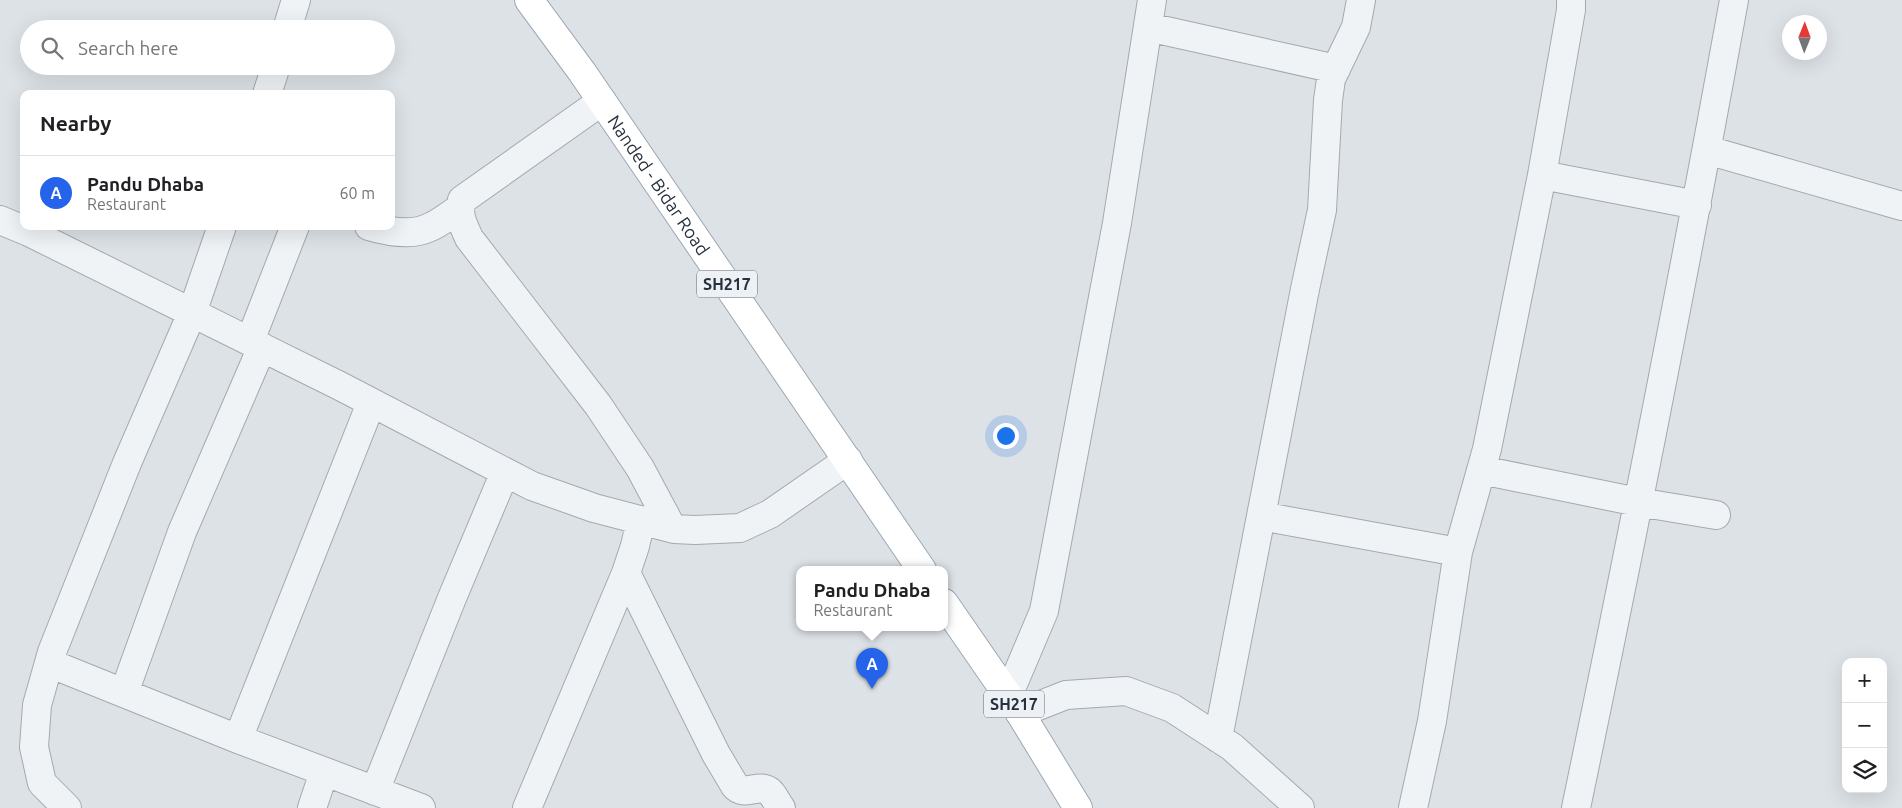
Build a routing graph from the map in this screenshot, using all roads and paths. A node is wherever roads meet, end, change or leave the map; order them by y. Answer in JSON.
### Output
{"nodes":[{"id":1,"x":296,"y":0,"type":"edge"},
{"id":2,"x":528,"y":0,"type":"edge"},
{"id":3,"x":1152,"y":0,"type":"edge"},
{"id":4,"x":1361,"y":0,"type":"edge"},
{"id":5,"x":1571,"y":0,"type":"edge"},
{"id":6,"x":1734,"y":0,"type":"edge"},
{"id":7,"x":290,"y":20,"type":"edge"},
{"id":8,"x":1148,"y":27,"type":"junction"},
{"id":9,"x":1336,"y":69,"type":"junction"},
{"id":10,"x":273,"y":75,"type":"edge"},
{"id":11,"x":268,"y":90,"type":"edge"},
{"id":12,"x":602,"y":101,"type":"junction"},
{"id":13,"x":1707,"y":150,"type":"junction"},
{"id":14,"x":1542,"y":175,"type":"junction"},
{"id":15,"x":1697,"y":205,"type":"junction"},
{"id":16,"x":1902,"y":206,"type":"edge"},
{"id":17,"x":459,"y":209,"type":"junction"},
{"id":18,"x":0,"y":220,"type":"edge"},
{"id":19,"x":20,"y":229,"type":"edge"},
{"id":20,"x":23,"y":230,"type":"edge"},
{"id":21,"x":221,"y":230,"type":"edge"},
{"id":22,"x":294,"y":230,"type":"edge"},
{"id":23,"x":382,"y":230,"type":"edge"},
{"id":24,"x":192,"y":313,"type":"junction"},
{"id":25,"x":256,"y":344,"type":"junction"},
{"id":26,"x":371,"y":403,"type":"junction"},
{"id":27,"x":848,"y":460,"type":"junction"},
{"id":28,"x":1481,"y":470,"type":"junction"},
{"id":29,"x":505,"y":472,"type":"junction"},
{"id":30,"x":1638,"y":502,"type":"junction"},
{"id":31,"x":1716,"y":515,"type":"dead end"},
{"id":32,"x":1261,"y":516,"type":"junction"},
{"id":33,"x":640,"y":520,"type":"junction"},
{"id":34,"x":672,"y":528,"type":"junction"},
{"id":35,"x":1458,"y":552,"type":"junction"},
{"id":36,"x":919,"y":566,"type":"edge"},
{"id":37,"x":626,"y":573,"type":"junction"},
{"id":38,"x":948,"y":609,"type":"edge"},
{"id":39,"x":49,"y":663,"type":"junction"},
{"id":40,"x":124,"y":693,"type":"junction"},
{"id":41,"x":1014,"y":704,"type":"junction"},
{"id":42,"x":1218,"y":738,"type":"junction"},
{"id":43,"x":238,"y":739,"type":"junction"},
{"id":44,"x":324,"y":772,"type":"junction"},
{"id":45,"x":376,"y":791,"type":"junction"},
{"id":46,"x":67,"y":808,"type":"edge"},
{"id":47,"x":312,"y":808,"type":"edge"},
{"id":48,"x":421,"y":808,"type":"edge"},
{"id":49,"x":527,"y":808,"type":"edge"},
{"id":50,"x":781,"y":808,"type":"edge"},
{"id":51,"x":1078,"y":808,"type":"edge"},
{"id":52,"x":1300,"y":808,"type":"edge"},
{"id":53,"x":1413,"y":808,"type":"edge"},
{"id":54,"x":1576,"y":808,"type":"edge"}],
"edges":[{"from":1,"to":7,"type":"street"},
{"from":2,"to":12,"type":"main road","name":"Nanded - Bidar Road","number":"SH217"},
{"from":3,"to":8,"type":"street"},
{"from":4,"to":9,"type":"street"},
{"from":5,"to":14,"type":"street"},
{"from":6,"to":13,"type":"street"},
{"from":8,"to":9,"type":"street"},
{"from":8,"to":41,"type":"street"},
{"from":9,"to":32,"type":"street"},
{"from":10,"to":11,"type":"street"},
{"from":12,"to":17,"type":"street"},
{"from":12,"to":27,"type":"main road","name":"Nanded - Bidar Road","number":"SH217"},
{"from":13,"to":15,"type":"street"},
{"from":13,"to":16,"type":"street"},
{"from":14,"to":15,"type":"street"},
{"from":14,"to":28,"type":"street"},
{"from":15,"to":30,"type":"street"},
{"from":17,"to":23,"type":"street"},
{"from":17,"to":34,"type":"street"},
{"from":18,"to":19,"type":"street"},
{"from":20,"to":24,"type":"street"},
{"from":21,"to":24,"type":"street"},
{"from":22,"to":25,"type":"street"},
{"from":24,"to":25,"type":"street"},
{"from":24,"to":39,"type":"street"},
{"from":25,"to":26,"type":"street"},
{"from":25,"to":40,"type":"street"},
{"from":26,"to":29,"type":"street"},
{"from":26,"to":43,"type":"street"},
{"from":27,"to":34,"type":"street"},
{"from":27,"to":36,"type":"main road","name":"Nanded - Bidar Road","number":"SH217"},
{"from":28,"to":30,"type":"street"},
{"from":28,"to":35,"type":"street"},
{"from":29,"to":33,"type":"street"},
{"from":29,"to":45,"type":"street"},
{"from":30,"to":31,"type":"street"},
{"from":30,"to":54,"type":"street"},
{"from":32,"to":35,"type":"street"},
{"from":32,"to":42,"type":"street"},
{"from":33,"to":34,"type":"street"},
{"from":33,"to":37,"type":"street"},
{"from":35,"to":53,"type":"street"},
{"from":37,"to":49,"type":"street"},
{"from":37,"to":50,"type":"street"},
{"from":38,"to":41,"type":"main road","number":"SH217"},
{"from":39,"to":40,"type":"street"},
{"from":39,"to":46,"type":"street"},
{"from":40,"to":43,"type":"street"},
{"from":41,"to":42,"type":"street"},
{"from":41,"to":51,"type":"main road","number":"SH217"},
{"from":42,"to":52,"type":"street"},
{"from":43,"to":44,"type":"street"},
{"from":44,"to":45,"type":"street"},
{"from":44,"to":47,"type":"street"},
{"from":45,"to":48,"type":"street"}]}
